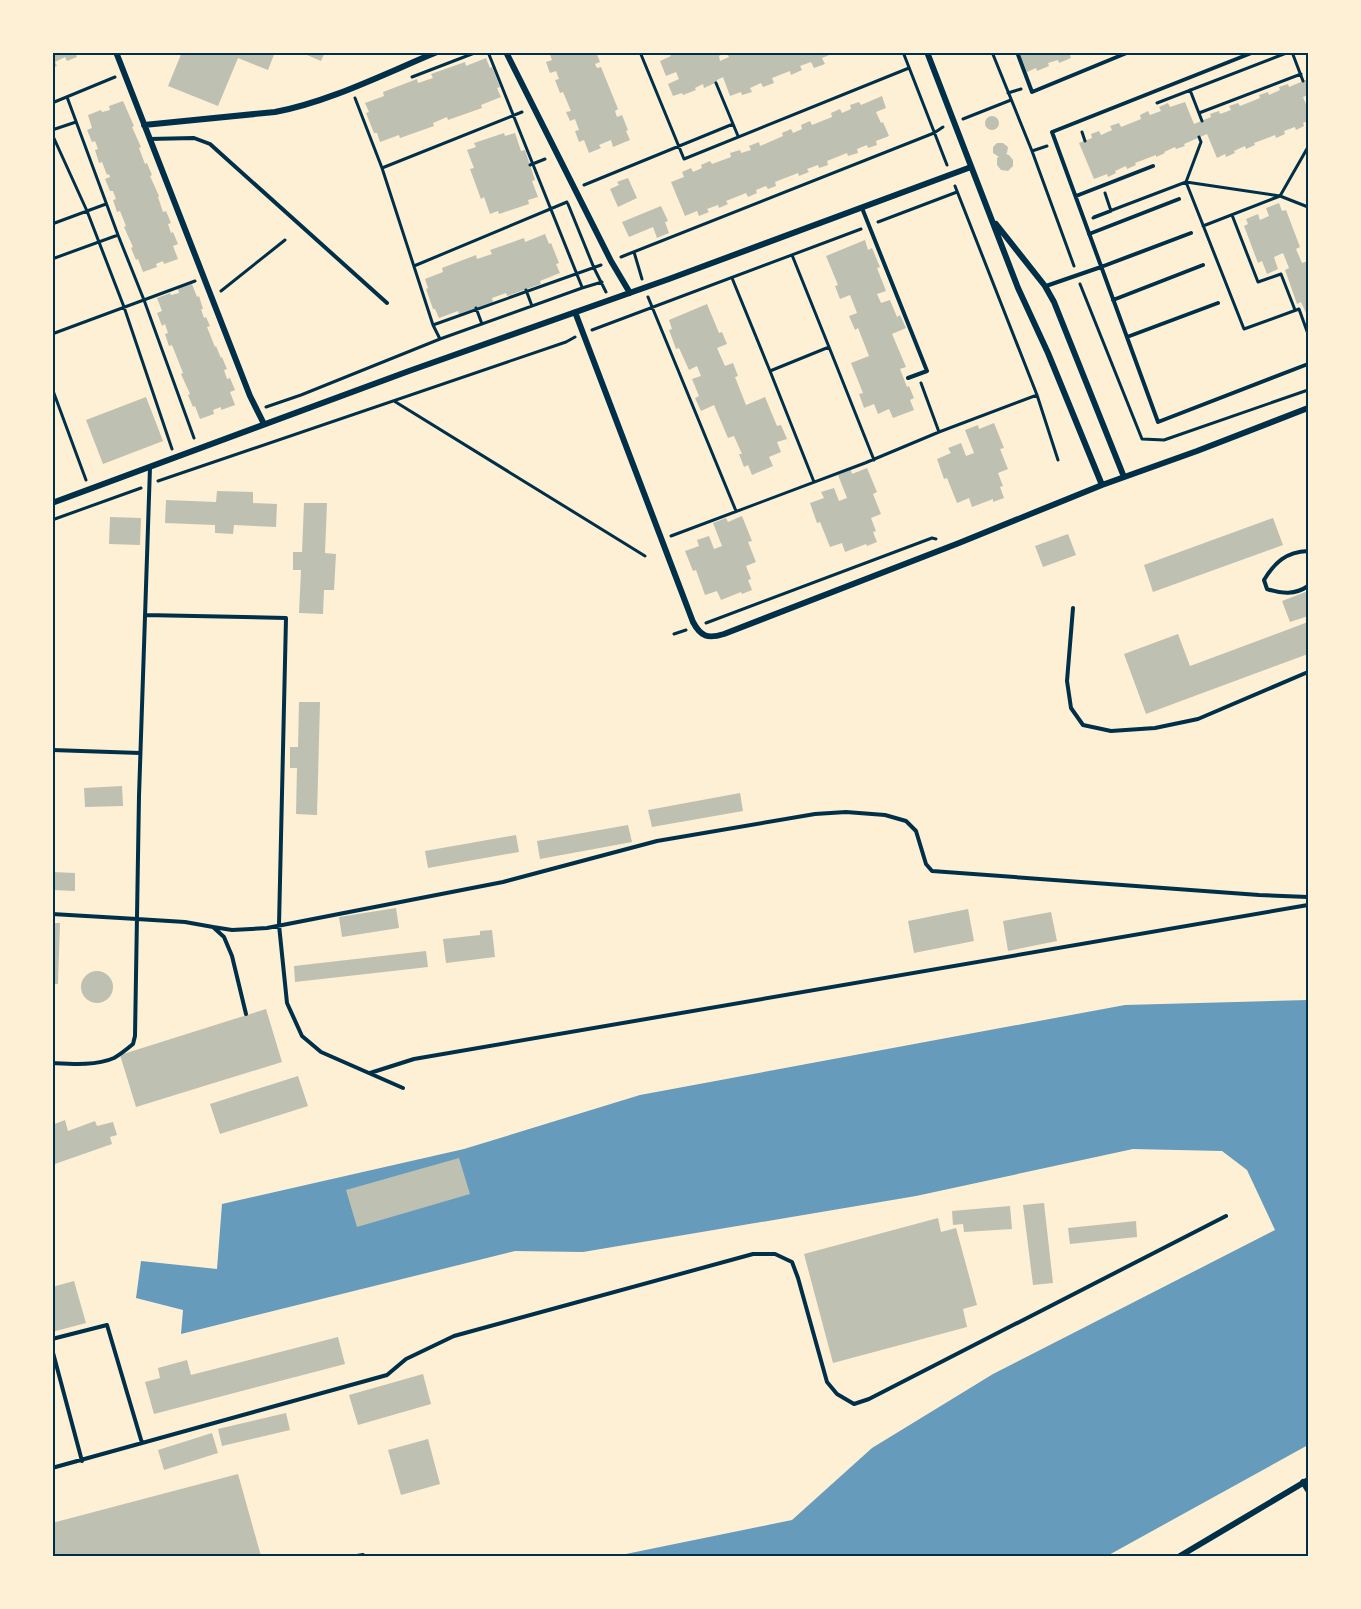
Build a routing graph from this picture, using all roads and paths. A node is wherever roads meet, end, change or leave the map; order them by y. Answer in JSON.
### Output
{"nodes":[{"id":1,"x":116,"y":52,"type":"edge"},
{"id":2,"x":437,"y":52,"type":"edge"},
{"id":3,"x":477,"y":52,"type":"edge"},
{"id":4,"x":490,"y":52,"type":"edge"},
{"id":5,"x":506,"y":52,"type":"edge"},
{"id":6,"x":640,"y":52,"type":"edge"},
{"id":7,"x":903,"y":52,"type":"edge"},
{"id":8,"x":927,"y":52,"type":"edge"},
{"id":9,"x":1017,"y":52,"type":"edge"},
{"id":10,"x":1129,"y":52,"type":"edge"},
{"id":11,"x":1254,"y":52,"type":"edge"},
{"id":12,"x":1290,"y":52,"type":"edge"},
{"id":13,"x":909,"y":68,"type":"junction"},
{"id":14,"x":502,"y":72,"type":"dead end"},
{"id":15,"x":123,"y":74,"type":"junction"},
{"id":16,"x":1301,"y":74,"type":"junction"},
{"id":17,"x":410,"y":78,"type":"dead end"},
{"id":18,"x":1304,"y":81,"type":"dead end"},
{"id":19,"x":716,"y":82,"type":"dead end"},
{"id":20,"x":1191,"y":90,"type":"junction"},
{"id":21,"x":67,"y":97,"type":"junction"},
{"id":22,"x":354,"y":99,"type":"dead end"},
{"id":23,"x":1011,"y":100,"type":"dead end"},
{"id":24,"x":52,"y":103,"type":"edge"},
{"id":25,"x":1158,"y":103,"type":"dead end"},
{"id":26,"x":1199,"y":114,"type":"junction"},
{"id":27,"x":513,"y":116,"type":"junction"},
{"id":28,"x":526,"y":121,"type":"dead end"},
{"id":29,"x":1202,"y":121,"type":"dead end"},
{"id":30,"x":76,"y":122,"type":"junction"},
{"id":31,"x":954,"y":122,"type":"junction"},
{"id":32,"x":733,"y":124,"type":"junction"},
{"id":33,"x":144,"y":125,"type":"junction"},
{"id":34,"x":52,"y":132,"type":"edge"},
{"id":35,"x":934,"y":133,"type":"junction"},
{"id":36,"x":739,"y":137,"type":"junction"},
{"id":37,"x":1199,"y":137,"type":"dead end"},
{"id":38,"x":149,"y":139,"type":"junction"},
{"id":39,"x":1085,"y":141,"type":"dead end"},
{"id":40,"x":1056,"y":142,"type":"junction"},
{"id":41,"x":679,"y":146,"type":"junction"},
{"id":42,"x":1308,"y":147,"type":"edge"},
{"id":43,"x":1032,"y":151,"type":"dead end"},
{"id":44,"x":531,"y":164,"type":"junction"},
{"id":45,"x":1153,"y":166,"type":"dead end"},
{"id":46,"x":971,"y":167,"type":"junction"},
{"id":47,"x":382,"y":168,"type":"junction"},
{"id":48,"x":550,"y":168,"type":"dead end"},
{"id":49,"x":950,"y":175,"type":"junction"},
{"id":50,"x":574,"y":189,"type":"junction"},
{"id":51,"x":957,"y":192,"type":"junction"},
{"id":52,"x":563,"y":194,"type":"dead end"},
{"id":53,"x":1077,"y":196,"type":"junction"},
{"id":54,"x":1179,"y":199,"type":"dead end"},
{"id":55,"x":567,"y":202,"type":"junction"},
{"id":56,"x":106,"y":204,"type":"junction"},
{"id":57,"x":862,"y":208,"type":"junction"},
{"id":58,"x":551,"y":209,"type":"junction"},
{"id":59,"x":87,"y":211,"type":"junction"},
{"id":60,"x":1232,"y":215,"type":"junction"},
{"id":61,"x":992,"y":219,"type":"junction"},
{"id":62,"x":52,"y":224,"type":"edge"},
{"id":63,"x":869,"y":226,"type":"junction"},
{"id":64,"x":1203,"y":226,"type":"junction"},
{"id":65,"x":1191,"y":233,"type":"dead end"},
{"id":66,"x":1089,"y":234,"type":"junction"},
{"id":67,"x":118,"y":235,"type":"junction"},
{"id":68,"x":285,"y":240,"type":"dead end"},
{"id":69,"x":100,"y":241,"type":"junction"},
{"id":70,"x":634,"y":252,"type":"junction"},
{"id":71,"x":792,"y":255,"type":"junction"},
{"id":72,"x":52,"y":259,"type":"edge"},
{"id":73,"x":611,"y":261,"type":"junction"},
{"id":74,"x":1203,"y":265,"type":"dead end"},
{"id":75,"x":414,"y":266,"type":"junction"},
{"id":76,"x":594,"y":267,"type":"junction"},
{"id":77,"x":1101,"y":267,"type":"junction"},
{"id":78,"x":577,"y":274,"type":"junction"},
{"id":79,"x":732,"y":278,"type":"junction"},
{"id":80,"x":196,"y":280,"type":"dead end"},
{"id":81,"x":1045,"y":286,"type":"junction"},
{"id":82,"x":582,"y":288,"type":"junction"},
{"id":83,"x":645,"y":288,"type":"junction"},
{"id":84,"x":526,"y":291,"type":"junction"},
{"id":85,"x":630,"y":293,"type":"junction"},
{"id":86,"x":212,"y":297,"type":"junction"},
{"id":87,"x":144,"y":300,"type":"junction"},
{"id":88,"x":1113,"y":300,"type":"junction"},
{"id":89,"x":387,"y":303,"type":"dead end"},
{"id":90,"x":1218,"y":303,"type":"dead end"},
{"id":91,"x":532,"y":306,"type":"junction"},
{"id":92,"x":124,"y":307,"type":"junction"},
{"id":93,"x":651,"y":307,"type":"junction"},
{"id":94,"x":477,"y":309,"type":"junction"},
{"id":95,"x":1295,"y":310,"type":"junction"},
{"id":96,"x":575,"y":312,"type":"junction"},
{"id":97,"x":482,"y":324,"type":"junction"},
{"id":98,"x":434,"y":325,"type":"junction"},
{"id":99,"x":583,"y":333,"type":"junction"},
{"id":100,"x":52,"y":334,"type":"edge"},
{"id":101,"x":1308,"y":334,"type":"edge"},
{"id":102,"x":1127,"y":337,"type":"junction"},
{"id":103,"x":440,"y":339,"type":"junction"},
{"id":104,"x":829,"y":348,"type":"junction"},
{"id":105,"x":1308,"y":364,"type":"edge"},
{"id":106,"x":770,"y":371,"type":"junction"},
{"id":107,"x":908,"y":378,"type":"dead end"},
{"id":108,"x":52,"y":388,"type":"edge"},
{"id":109,"x":1037,"y":394,"type":"junction"},
{"id":110,"x":393,"y":400,"type":"junction"},
{"id":111,"x":1308,"y":408,"type":"edge"},
{"id":112,"x":257,"y":410,"type":"junction"},
{"id":113,"x":264,"y":424,"type":"junction"},
{"id":114,"x":195,"y":441,"type":"dead end"},
{"id":115,"x":172,"y":450,"type":"dead end"},
{"id":116,"x":874,"y":460,"type":"junction"},
{"id":117,"x":1058,"y":460,"type":"dead end"},
{"id":118,"x":150,"y":467,"type":"junction"},
{"id":119,"x":1124,"y":477,"type":"junction"},
{"id":120,"x":87,"y":481,"type":"dead end"},
{"id":121,"x":814,"y":482,"type":"junction"},
{"id":122,"x":150,"y":484,"type":"junction"},
{"id":123,"x":1102,"y":485,"type":"junction"},
{"id":124,"x":52,"y":503,"type":"edge"},
{"id":125,"x":736,"y":511,"type":"junction"},
{"id":126,"x":52,"y":520,"type":"edge"},
{"id":127,"x":661,"y":540,"type":"junction"},
{"id":128,"x":958,"y":543,"type":"junction"},
{"id":129,"x":1308,"y":551,"type":"edge"},
{"id":130,"x":645,"y":556,"type":"dead end"},
{"id":131,"x":1308,"y":586,"type":"edge"},
{"id":132,"x":1073,"y":608,"type":"dead end"},
{"id":133,"x":145,"y":615,"type":"junction"},
{"id":134,"x":696,"y":627,"type":"junction"},
{"id":135,"x":674,"y":634,"type":"dead end"},
{"id":136,"x":1308,"y":672,"type":"edge"},
{"id":137,"x":52,"y":750,"type":"edge"},
{"id":138,"x":140,"y":753,"type":"junction"},
{"id":139,"x":1308,"y":897,"type":"edge"},
{"id":140,"x":1308,"y":905,"type":"edge"},
{"id":141,"x":52,"y":914,"type":"edge"},
{"id":142,"x":137,"y":918,"type":"junction"},
{"id":143,"x":279,"y":925,"type":"junction"},
{"id":144,"x":213,"y":927,"type":"junction"},
{"id":145,"x":246,"y":1014,"type":"dead end"},
{"id":146,"x":52,"y":1064,"type":"edge"},
{"id":147,"x":370,"y":1073,"type":"junction"},
{"id":148,"x":403,"y":1088,"type":"dead end"},
{"id":149,"x":1226,"y":1216,"type":"dead end"},
{"id":150,"x":52,"y":1339,"type":"edge"},
{"id":151,"x":52,"y":1349,"type":"edge"},
{"id":152,"x":142,"y":1443,"type":"junction"},
{"id":153,"x":82,"y":1461,"type":"junction"},
{"id":154,"x":52,"y":1468,"type":"edge"},
{"id":155,"x":1306,"y":1481,"type":"edge"},
{"id":156,"x":1308,"y":1490,"type":"edge"},
{"id":157,"x":1180,"y":1557,"type":"edge"}],
"edges":[{"from":1,"to":15,"type":"street"},
{"from":2,"to":33,"type":"street"},
{"from":3,"to":17,"type":"path"},
{"from":4,"to":14,"type":"path"},
{"from":4,"to":27,"type":"path"},
{"from":5,"to":50,"type":"street"},
{"from":6,"to":41,"type":"path"},
{"from":7,"to":13,"type":"path"},
{"from":8,"to":31,"type":"street"},
{"from":9,"to":10,"type":"lane"},
{"from":11,"to":40,"type":"lane"},
{"from":12,"to":16,"type":"path"},
{"from":12,"to":20,"type":"path"},
{"from":13,"to":35,"type":"path"},
{"from":13,"to":36,"type":"path"},
{"from":15,"to":21,"type":"path"},
{"from":15,"to":33,"type":"street"},
{"from":16,"to":18,"type":"path"},
{"from":16,"to":26,"type":"path"},
{"from":19,"to":32,"type":"path"},
{"from":20,"to":25,"type":"path"},
{"from":20,"to":26,"type":"path"},
{"from":21,"to":24,"type":"path"},
{"from":21,"to":30,"type":"path"},
{"from":22,"to":47,"type":"path"},
{"from":23,"to":31,"type":"path"},
{"from":26,"to":29,"type":"path"},
{"from":27,"to":28,"type":"path"},
{"from":27,"to":44,"type":"path"},
{"from":27,"to":47,"type":"path"},
{"from":30,"to":34,"type":"path"},
{"from":30,"to":56,"type":"path"},
{"from":31,"to":35,"type":"path"},
{"from":31,"to":46,"type":"street"},
{"from":32,"to":36,"type":"path"},
{"from":32,"to":41,"type":"path"},
{"from":33,"to":38,"type":"street"},
{"from":34,"to":59,"type":"path"},
{"from":35,"to":49,"type":"path"},
{"from":35,"to":70,"type":"path"},
{"from":36,"to":41,"type":"path"},
{"from":37,"to":64,"type":"path"},
{"from":38,"to":86,"type":"street"},
{"from":38,"to":89,"type":"lane"},
{"from":39,"to":40,"type":"path"},
{"from":40,"to":43,"type":"path"},
{"from":40,"to":53,"type":"lane"},
{"from":41,"to":50,"type":"path"},
{"from":42,"to":60,"type":"path"},
{"from":44,"to":48,"type":"path"},
{"from":44,"to":58,"type":"path"},
{"from":45,"to":53,"type":"lane"},
{"from":46,"to":49,"type":"street"},
{"from":46,"to":61,"type":"street"},
{"from":47,"to":75,"type":"path"},
{"from":49,"to":51,"type":"path"},
{"from":49,"to":57,"type":"street"},
{"from":50,"to":73,"type":"street"},
{"from":51,"to":63,"type":"path"},
{"from":51,"to":109,"type":"path"},
{"from":52,"to":55,"type":"path"},
{"from":53,"to":66,"type":"lane"},
{"from":54,"to":66,"type":"lane"},
{"from":55,"to":58,"type":"path"},
{"from":55,"to":76,"type":"path"},
{"from":56,"to":59,"type":"path"},
{"from":56,"to":67,"type":"path"},
{"from":57,"to":63,"type":"lane"},
{"from":57,"to":83,"type":"street"},
{"from":58,"to":75,"type":"path"},
{"from":58,"to":78,"type":"path"},
{"from":59,"to":62,"type":"path"},
{"from":59,"to":69,"type":"path"},
{"from":60,"to":64,"type":"path"},
{"from":60,"to":95,"type":"path"},
{"from":61,"to":81,"type":"street"},
{"from":61,"to":123,"type":"street"},
{"from":63,"to":71,"type":"path"},
{"from":63,"to":107,"type":"lane"},
{"from":64,"to":95,"type":"path"},
{"from":65,"to":77,"type":"lane"},
{"from":66,"to":77,"type":"lane"},
{"from":67,"to":69,"type":"path"},
{"from":67,"to":87,"type":"path"},
{"from":68,"to":86,"type":"path"},
{"from":69,"to":72,"type":"path"},
{"from":69,"to":92,"type":"path"},
{"from":70,"to":73,"type":"path"},
{"from":70,"to":83,"type":"path"},
{"from":71,"to":79,"type":"path"},
{"from":71,"to":104,"type":"path"},
{"from":73,"to":76,"type":"path"},
{"from":73,"to":85,"type":"street"},
{"from":74,"to":88,"type":"lane"},
{"from":75,"to":98,"type":"path"},
{"from":76,"to":78,"type":"path"},
{"from":76,"to":82,"type":"path"},
{"from":77,"to":81,"type":"lane"},
{"from":77,"to":88,"type":"lane"},
{"from":78,"to":82,"type":"path"},
{"from":78,"to":84,"type":"path"},
{"from":79,"to":93,"type":"path"},
{"from":79,"to":106,"type":"path"},
{"from":80,"to":87,"type":"path"},
{"from":81,"to":119,"type":"street"},
{"from":82,"to":91,"type":"path"},
{"from":83,"to":85,"type":"street"},
{"from":83,"to":93,"type":"path"},
{"from":84,"to":91,"type":"path"},
{"from":84,"to":94,"type":"path"},
{"from":85,"to":96,"type":"street"},
{"from":86,"to":112,"type":"street"},
{"from":87,"to":92,"type":"path"},
{"from":87,"to":114,"type":"path"},
{"from":88,"to":102,"type":"lane"},
{"from":90,"to":102,"type":"lane"},
{"from":91,"to":97,"type":"path"},
{"from":92,"to":100,"type":"path"},
{"from":92,"to":115,"type":"path"},
{"from":93,"to":99,"type":"path"},
{"from":93,"to":125,"type":"path"},
{"from":94,"to":97,"type":"path"},
{"from":94,"to":98,"type":"path"},
{"from":95,"to":101,"type":"path"},
{"from":96,"to":99,"type":"street"},
{"from":96,"to":113,"type":"street"},
{"from":97,"to":103,"type":"path"},
{"from":98,"to":103,"type":"path"},
{"from":99,"to":110,"type":"path"},
{"from":99,"to":127,"type":"street"},
{"from":102,"to":105,"type":"lane"},
{"from":103,"to":112,"type":"path"},
{"from":104,"to":106,"type":"path"},
{"from":104,"to":116,"type":"path"},
{"from":106,"to":121,"type":"path"},
{"from":108,"to":120,"type":"path"},
{"from":109,"to":116,"type":"path"},
{"from":109,"to":117,"type":"path"},
{"from":110,"to":122,"type":"path"},
{"from":110,"to":130,"type":"path"},
{"from":111,"to":119,"type":"street"},
{"from":112,"to":113,"type":"street"},
{"from":113,"to":118,"type":"street"},
{"from":116,"to":121,"type":"path"},
{"from":118,"to":122,"type":"lane"},
{"from":118,"to":124,"type":"street"},
{"from":119,"to":123,"type":"street"},
{"from":121,"to":125,"type":"path"},
{"from":122,"to":126,"type":"path"},
{"from":122,"to":133,"type":"lane"},
{"from":123,"to":128,"type":"street"},
{"from":125,"to":127,"type":"path"},
{"from":127,"to":134,"type":"street"},
{"from":128,"to":134,"type":"path"},
{"from":128,"to":134,"type":"street"},
{"from":129,"to":131,"type":"lane"},
{"from":132,"to":136,"type":"lane"},
{"from":133,"to":138,"type":"lane"},
{"from":133,"to":143,"type":"lane"},
{"from":134,"to":135,"type":"path"},
{"from":137,"to":138,"type":"lane"},
{"from":138,"to":142,"type":"lane"},
{"from":139,"to":143,"type":"lane"},
{"from":140,"to":147,"type":"lane"},
{"from":141,"to":142,"type":"lane"},
{"from":142,"to":144,"type":"lane"},
{"from":142,"to":146,"type":"lane"},
{"from":143,"to":144,"type":"lane"},
{"from":143,"to":147,"type":"lane"},
{"from":144,"to":145,"type":"lane"},
{"from":147,"to":148,"type":"lane"},
{"from":149,"to":152,"type":"lane"},
{"from":150,"to":152,"type":"lane"},
{"from":151,"to":153,"type":"lane"},
{"from":152,"to":153,"type":"lane"},
{"from":153,"to":154,"type":"lane"},
{"from":155,"to":156,"type":"street"},
{"from":155,"to":157,"type":"street"}]}
